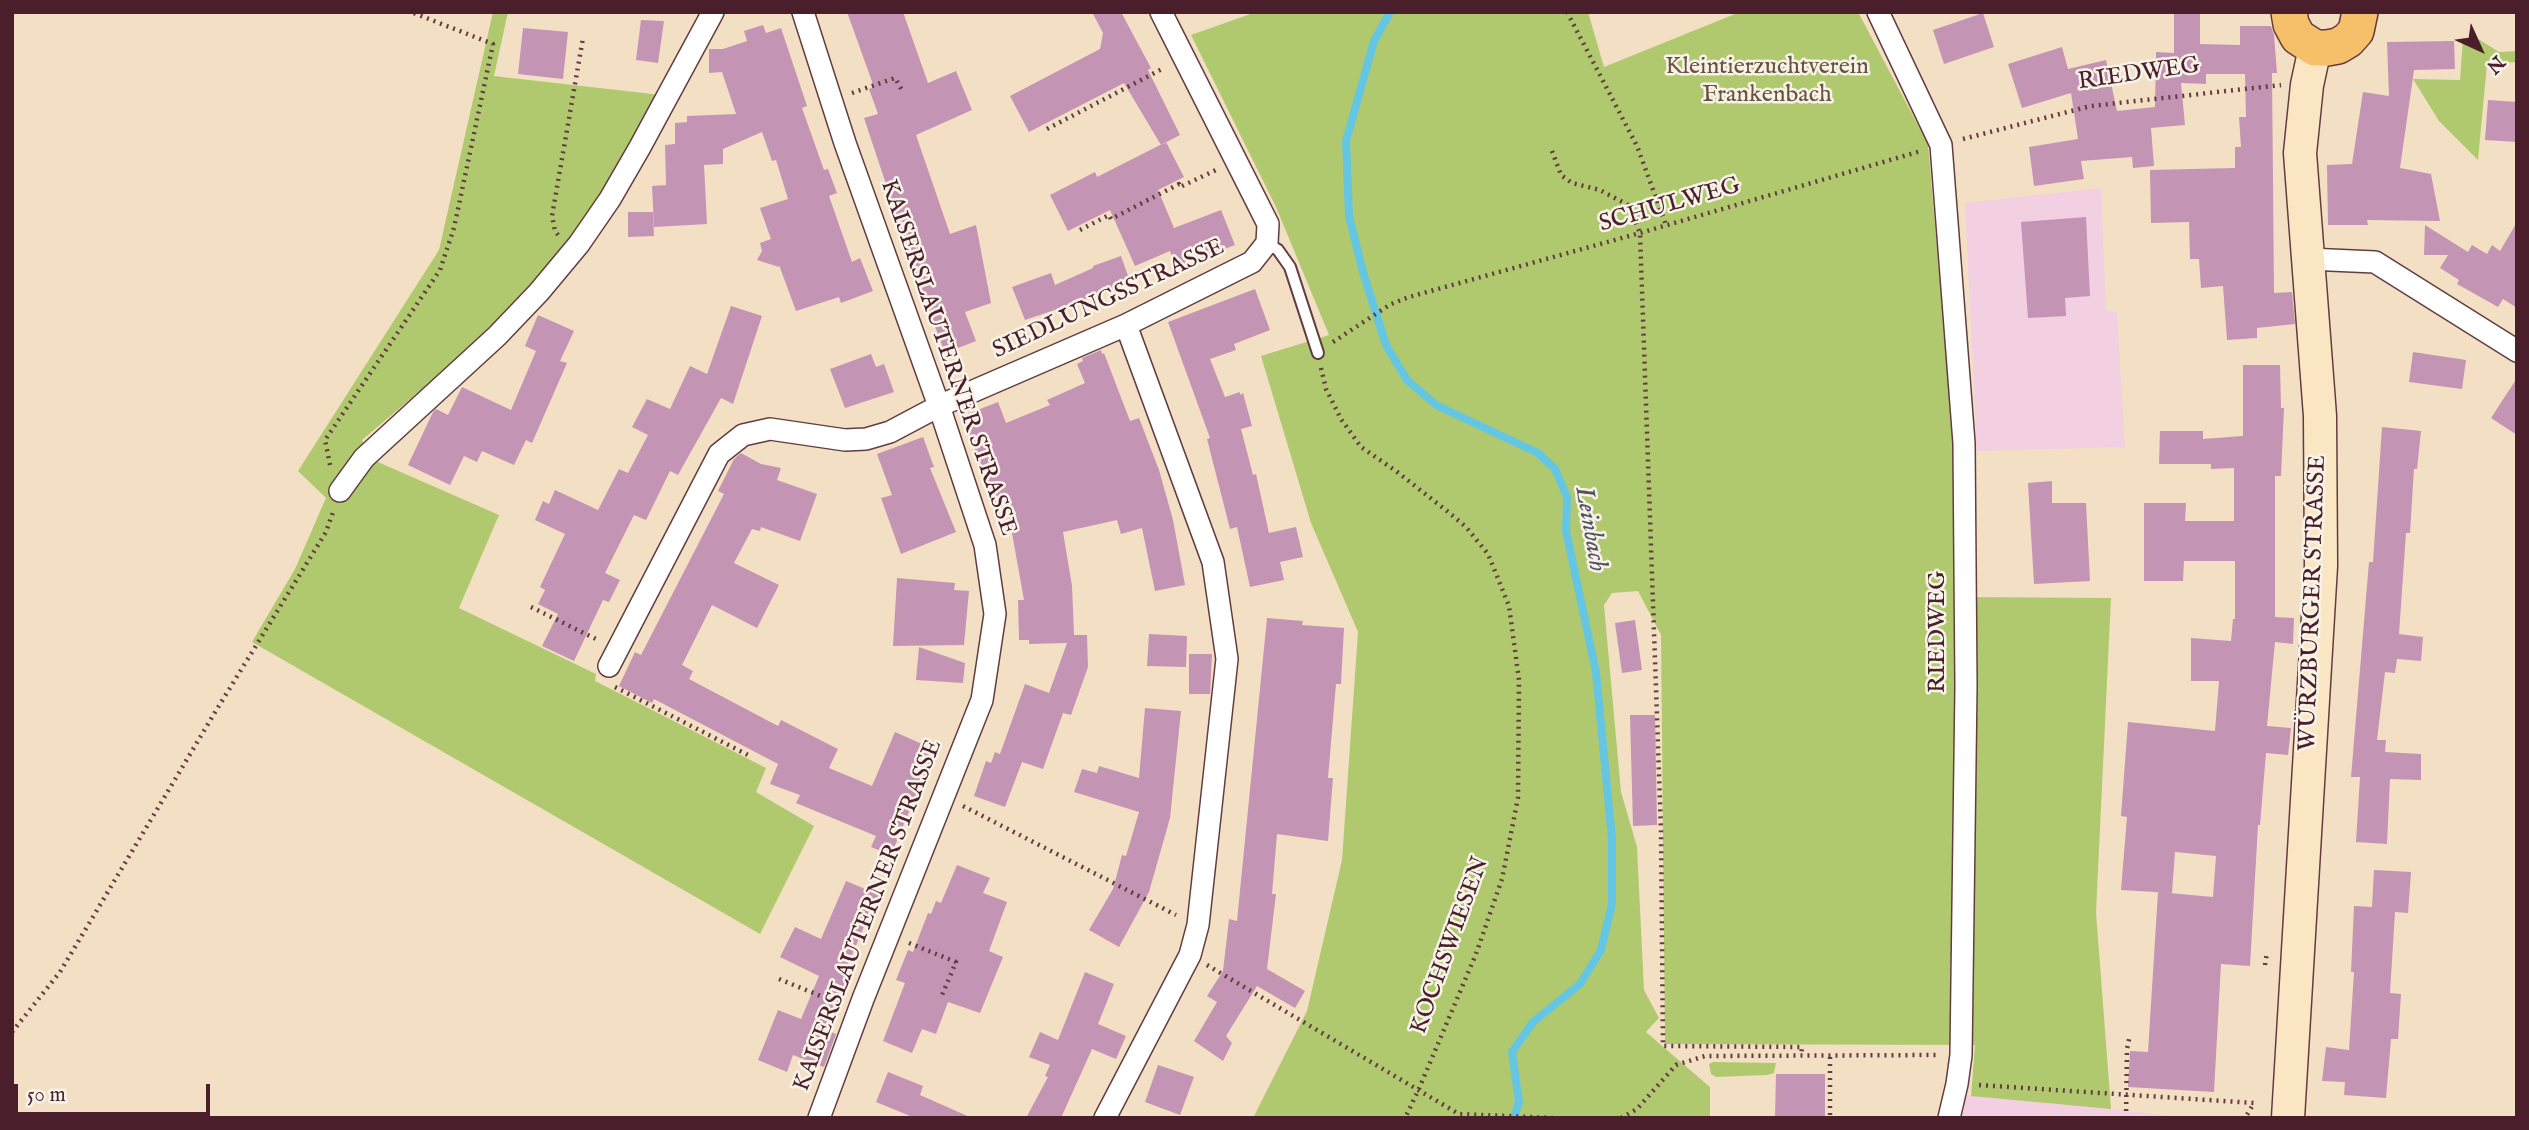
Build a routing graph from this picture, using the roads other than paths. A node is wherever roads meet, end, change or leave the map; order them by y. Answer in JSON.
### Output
{"nodes":[{"id":1,"x":713,"y":12,"type":"edge"},
{"id":2,"x":803,"y":12,"type":"edge"},
{"id":3,"x":1161,"y":12,"type":"edge"},
{"id":4,"x":1878,"y":12,"type":"edge"},
{"id":5,"x":2289,"y":12,"type":"edge"},
{"id":6,"x":2360,"y":12,"type":"edge"},
{"id":7,"x":2315,"y":48,"type":"junction"},
{"id":8,"x":1267,"y":243,"type":"junction"},
{"id":9,"x":2308,"y":259,"type":"junction"},
{"id":10,"x":1126,"y":325,"type":"junction"},
{"id":11,"x":2517,"y":351,"type":"edge"},
{"id":12,"x":1318,"y":353,"type":"road end"},
{"id":13,"x":939,"y":406,"type":"junction"},
{"id":14,"x":341,"y":491,"type":"road end"},
{"id":15,"x":613,"y":658,"type":"road end"},
{"id":16,"x":819,"y":1118,"type":"edge"},
{"id":17,"x":1105,"y":1118,"type":"edge"},
{"id":18,"x":1949,"y":1118,"type":"edge"},
{"id":19,"x":2288,"y":1118,"type":"edge"}],
"edges":[{"from":1,"to":14,"type":"street"},
{"from":2,"to":13,"type":"street","name":"KAISERSLAUTERNER STRASSE"},
{"from":3,"to":8,"type":"street"},
{"from":4,"to":18,"type":"street","name":"RIEDWEG"},
{"from":5,"to":7,"type":"main road"},
{"from":6,"to":7,"type":"main road"},
{"from":7,"to":9,"type":"main road","name":"WÜRZBURGER STRASSE"},
{"from":8,"to":10,"type":"street","name":"SIEDLUNGSSTRASSE"},
{"from":8,"to":12,"type":"lane"},
{"from":9,"to":11,"type":"street"},
{"from":9,"to":19,"type":"main road","name":"WÜRZBURGER STRASSE"},
{"from":10,"to":13,"type":"street","name":"SIEDLUNGSSTRASSE"},
{"from":10,"to":17,"type":"street"},
{"from":13,"to":15,"type":"street","name":"SIEDLUNGSSTRASSE"},
{"from":13,"to":16,"type":"street","name":"KAISERSLAUTERNER STRASSE"}]}
